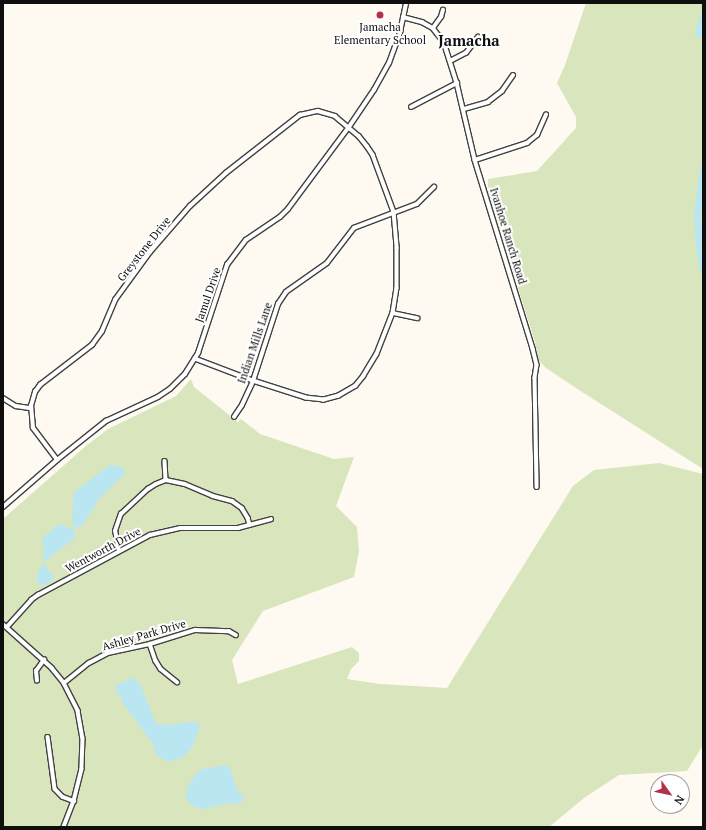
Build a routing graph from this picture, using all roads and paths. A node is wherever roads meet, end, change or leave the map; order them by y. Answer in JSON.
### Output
{"nodes":[{"id":1,"x":406,"y":3,"type":"edge"},
{"id":2,"x":443,"y":10,"type":"dead end"},
{"id":3,"x":403,"y":18,"type":"junction"},
{"id":4,"x":433,"y":28,"type":"junction"},
{"id":5,"x":478,"y":38,"type":"dead end"},
{"id":6,"x":450,"y":61,"type":"junction"},
{"id":7,"x":513,"y":75,"type":"dead end"},
{"id":8,"x":457,"y":83,"type":"junction"},
{"id":9,"x":411,"y":106,"type":"dead end"},
{"id":10,"x":464,"y":109,"type":"junction"},
{"id":11,"x":546,"y":115,"type":"dead end"},
{"id":12,"x":349,"y":127,"type":"junction"},
{"id":13,"x":475,"y":160,"type":"junction"},
{"id":14,"x":434,"y":187,"type":"dead end"},
{"id":15,"x":394,"y":212,"type":"junction"},
{"id":16,"x":393,"y":312,"type":"junction"},
{"id":17,"x":417,"y":318,"type":"dead end"},
{"id":18,"x":195,"y":359,"type":"junction"},
{"id":19,"x":253,"y":381,"type":"junction"},
{"id":20,"x":3,"y":398,"type":"edge"},
{"id":21,"x":31,"y":408,"type":"junction"},
{"id":22,"x":234,"y":417,"type":"dead end"},
{"id":23,"x":57,"y":460,"type":"junction"},
{"id":24,"x":165,"y":461,"type":"dead end"},
{"id":25,"x":166,"y":480,"type":"junction"},
{"id":26,"x":537,"y":488,"type":"dead end"},
{"id":27,"x":3,"y":507,"type":"edge"},
{"id":28,"x":270,"y":519,"type":"dead end"},
{"id":29,"x":250,"y":525,"type":"junction"},
{"id":30,"x":119,"y":551,"type":"junction"},
{"id":31,"x":3,"y":624,"type":"edge"},
{"id":32,"x":7,"y":627,"type":"junction"},
{"id":33,"x":236,"y":635,"type":"dead end"},
{"id":34,"x":150,"y":644,"type":"junction"},
{"id":35,"x":44,"y":660,"type":"junction"},
{"id":36,"x":37,"y":681,"type":"dead end"},
{"id":37,"x":177,"y":682,"type":"dead end"},
{"id":38,"x":64,"y":683,"type":"junction"},
{"id":39,"x":48,"y":737,"type":"dead end"},
{"id":40,"x":74,"y":801,"type":"junction"},
{"id":41,"x":64,"y":827,"type":"edge"}],
"edges":[{"from":1,"to":3,"type":"street","name":"Jamul Drive"},
{"from":2,"to":4,"type":"street"},
{"from":3,"to":4,"type":"street"},
{"from":3,"to":12,"type":"street","name":"Jamul Drive"},
{"from":4,"to":6,"type":"street","name":"Ivanhoe Ranch Road"},
{"from":5,"to":6,"type":"street"},
{"from":6,"to":8,"type":"street","name":"Ivanhoe Ranch Road"},
{"from":7,"to":10,"type":"street"},
{"from":8,"to":9,"type":"street"},
{"from":8,"to":10,"type":"street","name":"Ivanhoe Ranch Road"},
{"from":10,"to":13,"type":"street","name":"Ivanhoe Ranch Road"},
{"from":11,"to":13,"type":"street"},
{"from":12,"to":15,"type":"street","name":"Greystone Drive"},
{"from":12,"to":18,"type":"street","name":"Jamul Drive"},
{"from":12,"to":21,"type":"street","name":"Greystone Drive"},
{"from":13,"to":26,"type":"street","name":"Ivanhoe Ranch Road"},
{"from":14,"to":15,"type":"street","name":"Indian Mills Lane"},
{"from":15,"to":16,"type":"street","name":"Greystone Drive"},
{"from":15,"to":19,"type":"street","name":"Indian Mills Lane"},
{"from":16,"to":17,"type":"street"},
{"from":16,"to":19,"type":"street","name":"Greystone Drive"},
{"from":18,"to":19,"type":"street","name":"Greystone Drive"},
{"from":18,"to":23,"type":"street","name":"Jamul Drive"},
{"from":19,"to":22,"type":"street","name":"Indian Mills Lane"},
{"from":20,"to":21,"type":"street"},
{"from":21,"to":23,"type":"street","name":"Greystone Drive"},
{"from":23,"to":27,"type":"street","name":"Jamul Drive"},
{"from":24,"to":25,"type":"street"},
{"from":25,"to":29,"type":"street"},
{"from":25,"to":30,"type":"street"},
{"from":28,"to":29,"type":"street","name":"Wentworth Drive"},
{"from":29,"to":30,"type":"street","name":"Wentworth Drive"},
{"from":30,"to":32,"type":"street","name":"Wentworth Drive"},
{"from":31,"to":32,"type":"street"},
{"from":32,"to":35,"type":"street"},
{"from":33,"to":34,"type":"street","name":"Ashley Park Drive"},
{"from":34,"to":37,"type":"street"},
{"from":34,"to":38,"type":"street","name":"Ashley Park Drive"},
{"from":35,"to":36,"type":"street"},
{"from":35,"to":38,"type":"street"},
{"from":38,"to":40,"type":"street"},
{"from":39,"to":40,"type":"street"},
{"from":40,"to":41,"type":"street"}]}
